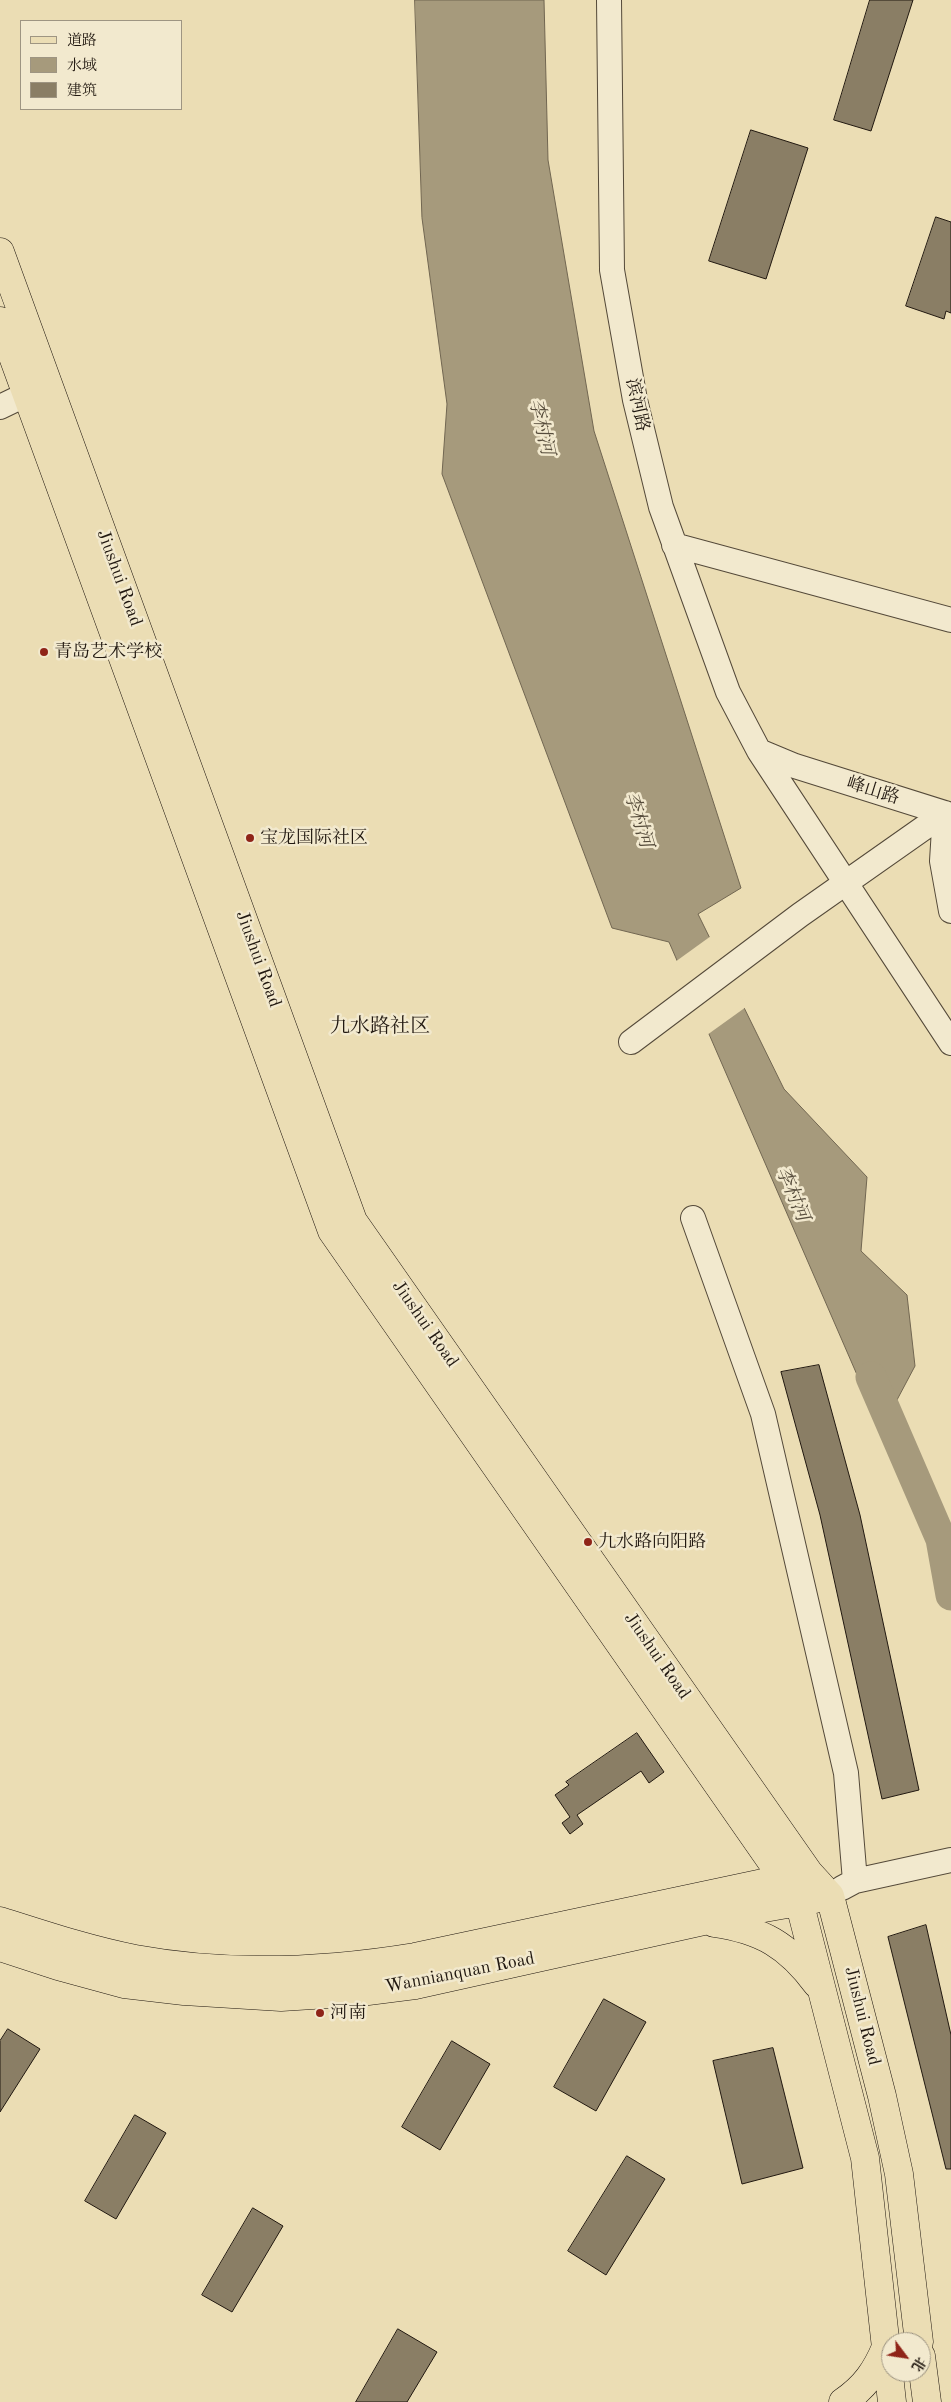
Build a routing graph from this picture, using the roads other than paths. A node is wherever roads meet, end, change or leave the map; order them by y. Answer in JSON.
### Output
{"nodes":[{"id":1,"x":609,"y":0,"type":"edge"},
{"id":2,"x":0,"y":252,"type":"edge"},
{"id":3,"x":0,"y":321,"type":"edge"},
{"id":4,"x":27,"y":394,"type":"junction"},
{"id":5,"x":0,"y":407,"type":"edge"},
{"id":6,"x":674,"y":545,"type":"junction"},
{"id":7,"x":951,"y":620,"type":"edge"},
{"id":8,"x":760,"y":751,"type":"junction"},
{"id":9,"x":948,"y":814,"type":"edge"},
{"id":10,"x":846,"y":883,"type":"junction"},
{"id":11,"x":951,"y":911,"type":"edge"},
{"id":12,"x":631,"y":1042,"type":"dead end"},
{"id":13,"x":951,"y":1044,"type":"edge"},
{"id":14,"x":693,"y":1218,"type":"dead end"},
{"id":15,"x":951,"y":1860,"type":"edge"},
{"id":16,"x":796,"y":1876,"type":"junction"},
{"id":17,"x":855,"y":1880,"type":"junction"},
{"id":18,"x":830,"y":1896,"type":"junction"},
{"id":19,"x":799,"y":1902,"type":"junction"},
{"id":20,"x":0,"y":1921,"type":"edge"},
{"id":21,"x":705,"y":1921,"type":"junction"},
{"id":22,"x":0,"y":1947,"type":"edge"},
{"id":23,"x":822,"y":1991,"type":"junction"},
{"id":24,"x":884,"y":2332,"type":"edge"},
{"id":25,"x":918,"y":2332,"type":"edge"},
{"id":26,"x":881,"y":2357,"type":"edge"},
{"id":27,"x":890,"y":2382,"type":"edge"},
{"id":28,"x":924,"y":2382,"type":"edge"},
{"id":29,"x":843,"y":2402,"type":"edge"},
{"id":30,"x":892,"y":2402,"type":"edge"},
{"id":31,"x":926,"y":2402,"type":"edge"}],
"edges":[{"from":1,"to":6,"type":"street","name":"滨河路"},
{"from":2,"to":16,"type":"main road","name":"Jiushui Road"},
{"from":3,"to":4,"type":"main road","name":"Jiushui Road"},
{"from":4,"to":5,"type":"street"},
{"from":4,"to":16,"type":"main road","name":"Jiushui Road"},
{"from":6,"to":7,"type":"street"},
{"from":6,"to":8,"type":"street","name":"滨河路"},
{"from":8,"to":9,"type":"street","name":"峰山路"},
{"from":8,"to":10,"type":"street","name":"滨河路"},
{"from":9,"to":10,"type":"street"},
{"from":9,"to":11,"type":"street"},
{"from":10,"to":12,"type":"street"},
{"from":10,"to":13,"type":"street","name":"滨河路"},
{"from":14,"to":17,"type":"street"},
{"from":15,"to":17,"type":"street"},
{"from":16,"to":17,"type":"street"},
{"from":16,"to":18,"type":"main road","name":"Jiushui Road"},
{"from":16,"to":19,"type":"main road","name":"Jiushui Road"},
{"from":16,"to":20,"type":"main road","name":"Wannianquan Road"},
{"from":17,"to":18,"type":"street"},
{"from":18,"to":19,"type":"main road","name":"Wannianquan Road"},
{"from":18,"to":25,"type":"main road","name":"Jiushui Road"},
{"from":19,"to":21,"type":"main road","name":"Wannianquan Road"},
{"from":19,"to":23,"type":"main road","name":"Jiushui Road"},
{"from":21,"to":22,"type":"main road","name":"Wannianquan Road"},
{"from":21,"to":23,"type":"main road"},
{"from":23,"to":24,"type":"main road","name":"Jiushui Road"},
{"from":26,"to":29,"type":"main road"},
{"from":27,"to":30,"type":"main road","name":"Jiushui Road"},
{"from":28,"to":31,"type":"main road"}]}
